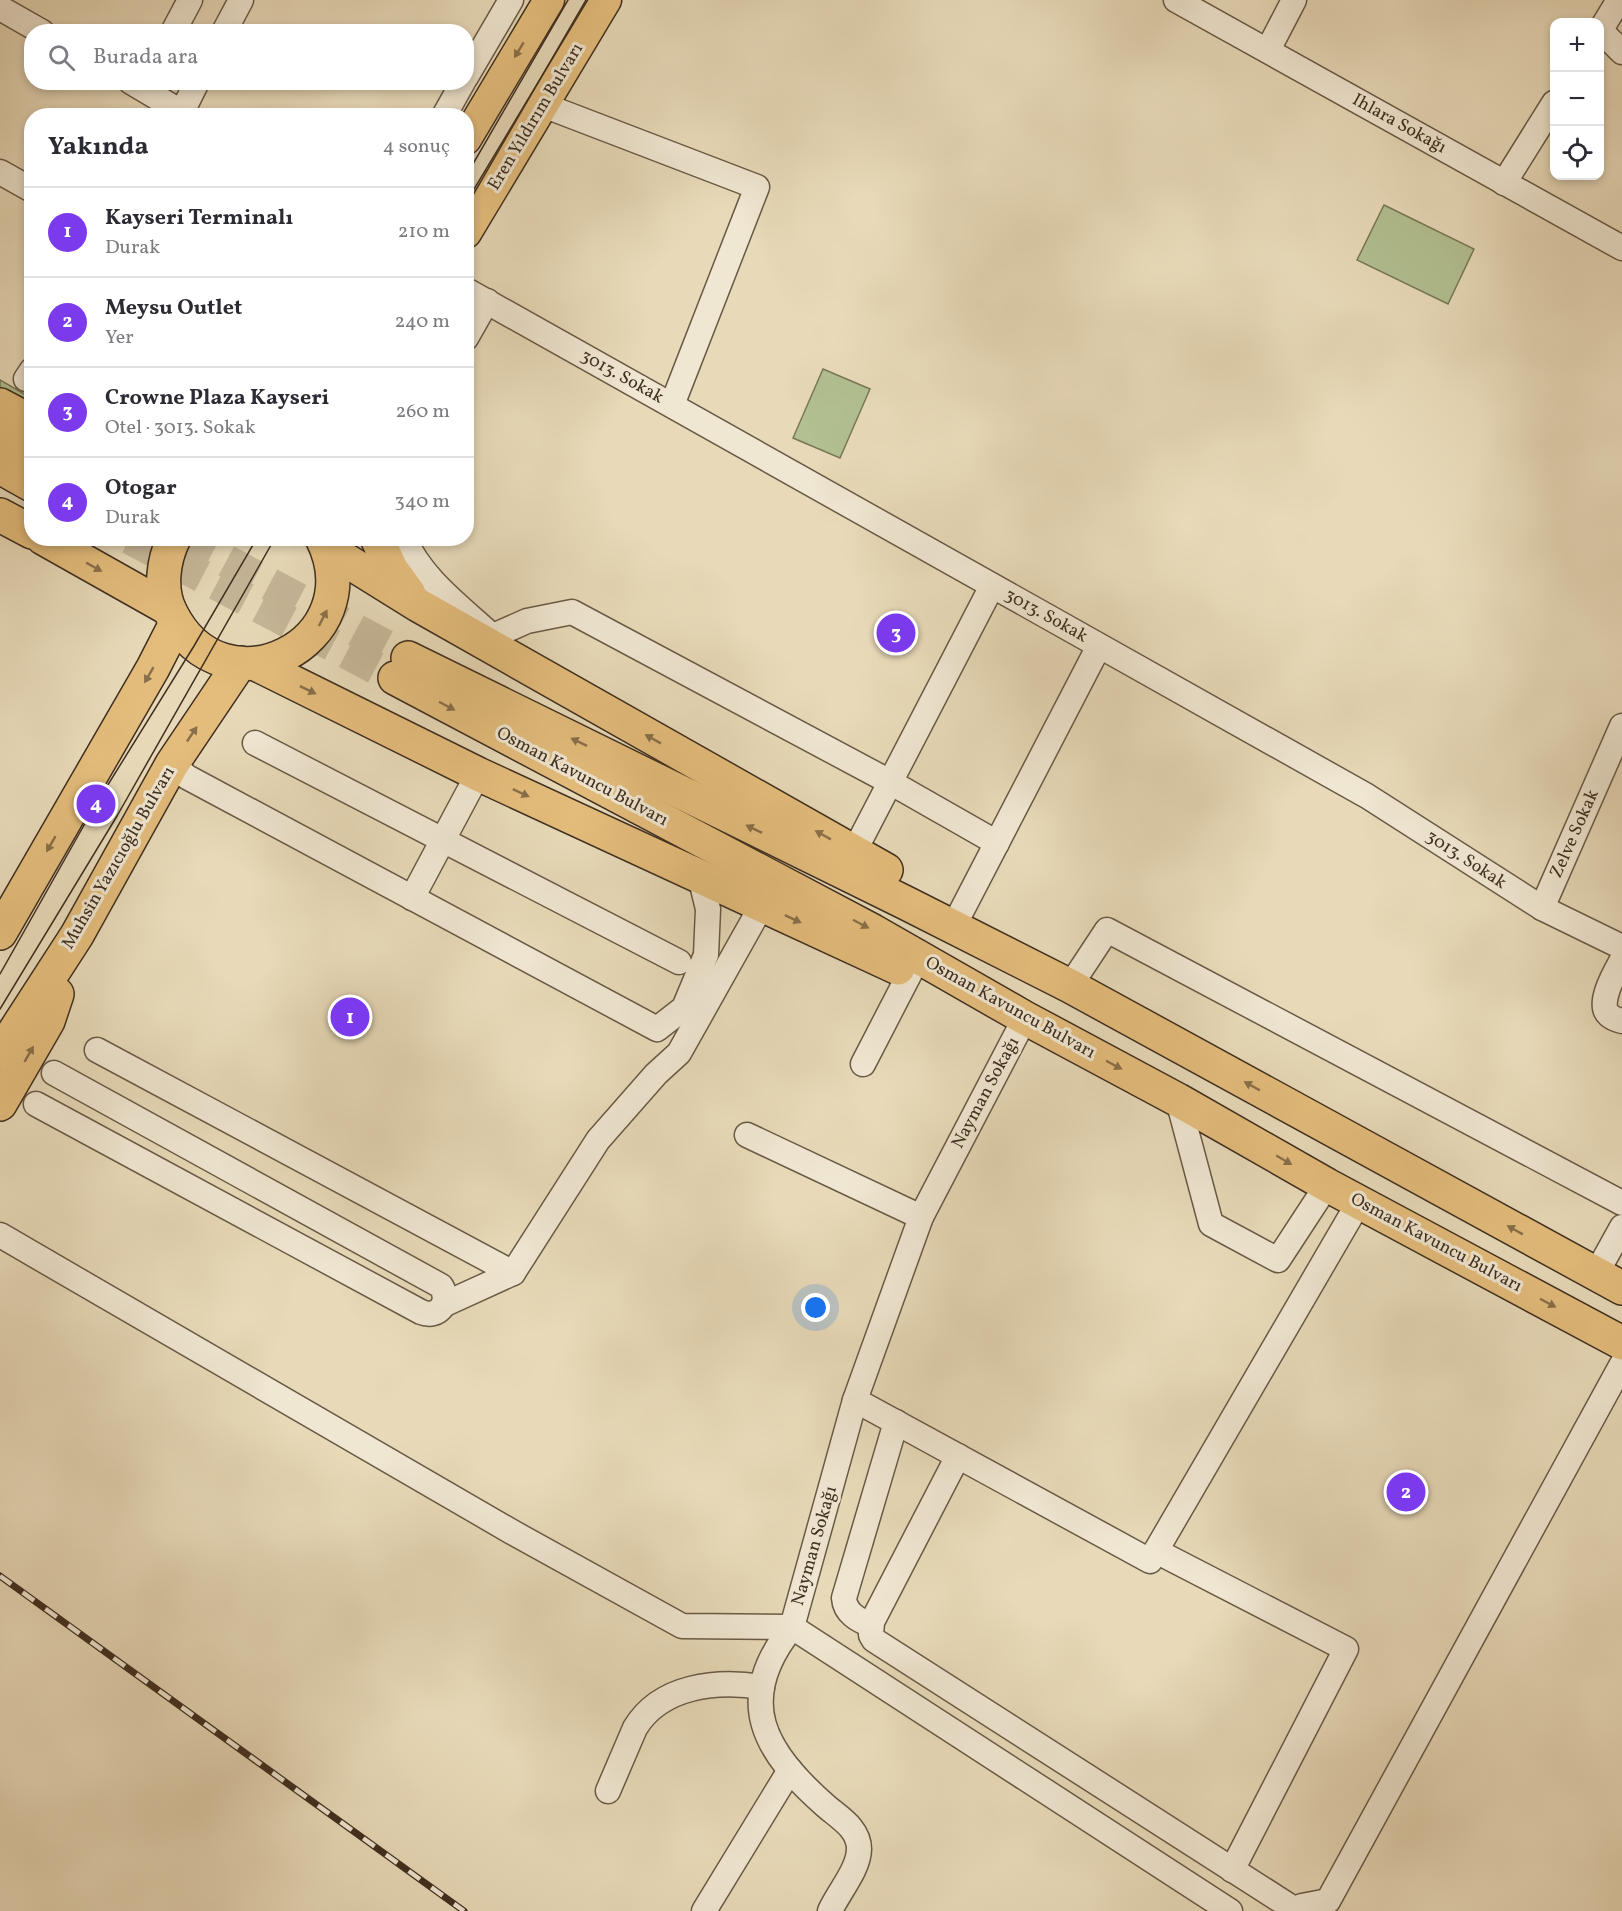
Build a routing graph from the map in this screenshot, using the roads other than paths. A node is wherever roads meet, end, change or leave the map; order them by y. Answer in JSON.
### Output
{"nodes":[{"id":1,"x":190,"y":0,"type":"edge"},
{"id":2,"x":241,"y":0,"type":"edge"},
{"id":3,"x":606,"y":0,"type":"edge"},
{"id":4,"x":1176,"y":0,"type":"edge"},
{"id":5,"x":1294,"y":0,"type":"edge"},
{"id":6,"x":1619,"y":0,"type":"edge"},
{"id":7,"x":510,"y":1,"type":"edge"},
{"id":8,"x":0,"y":8,"type":"edge"},
{"id":9,"x":544,"y":9,"type":"edge"},
{"id":10,"x":28,"y":24,"type":"edge"},
{"id":11,"x":177,"y":24,"type":"edge"},
{"id":12,"x":228,"y":24,"type":"edge"},
{"id":13,"x":1604,"y":24,"type":"edge"},
{"id":14,"x":1604,"y":35,"type":"edge"},
{"id":15,"x":1268,"y":50,"type":"junction"},
{"id":16,"x":1622,"y":52,"type":"edge"},
{"id":17,"x":474,"y":63,"type":"edge"},
{"id":18,"x":147,"y":90,"type":"edge"},
{"id":19,"x":194,"y":90,"type":"edge"},
{"id":20,"x":459,"y":90,"type":"edge"},
{"id":21,"x":543,"y":105,"type":"junction"},
{"id":22,"x":174,"y":108,"type":"edge"},
{"id":23,"x":186,"y":108,"type":"edge"},
{"id":24,"x":449,"y":108,"type":"edge"},
{"id":25,"x":1550,"y":109,"type":"edge"},
{"id":26,"x":474,"y":126,"type":"edge"},
{"id":27,"x":0,"y":172,"type":"edge"},
{"id":28,"x":1504,"y":183,"type":"junction"},
{"id":29,"x":24,"y":186,"type":"edge"},
{"id":30,"x":474,"y":220,"type":"edge"},
{"id":31,"x":1622,"y":247,"type":"edge"},
{"id":32,"x":474,"y":294,"type":"edge"},
{"id":33,"x":488,"y":302,"type":"junction"},
{"id":34,"x":474,"y":325,"type":"edge"},
{"id":35,"x":0,"y":405,"type":"edge"},
{"id":36,"x":672,"y":405,"type":"junction"},
{"id":37,"x":24,"y":418,"type":"edge"},
{"id":38,"x":0,"y":437,"type":"edge"},
{"id":39,"x":24,"y":451,"type":"edge"},
{"id":40,"x":0,"y":468,"type":"edge"},
{"id":41,"x":24,"y":481,"type":"edge"},
{"id":42,"x":0,"y":515,"type":"edge"},
{"id":43,"x":24,"y":528,"type":"edge"},
{"id":44,"x":56,"y":546,"type":"edge"},
{"id":45,"x":171,"y":546,"type":"edge"},
{"id":46,"x":326,"y":546,"type":"edge"},
{"id":47,"x":328,"y":546,"type":"edge"},
{"id":48,"x":381,"y":546,"type":"edge"},
{"id":49,"x":408,"y":546,"type":"edge"},
{"id":50,"x":992,"y":586,"type":"junction"},
{"id":51,"x":418,"y":605,"type":"junction"},
{"id":52,"x":172,"y":616,"type":"junction"},
{"id":53,"x":493,"y":636,"type":"junction"},
{"id":54,"x":1099,"y":646,"type":"junction"},
{"id":55,"x":248,"y":664,"type":"junction"},
{"id":56,"x":528,"y":669,"type":"junction"},
{"id":57,"x":1622,"y":726,"type":"edge"},
{"id":58,"x":255,"y":743,"type":"dead end"},
{"id":59,"x":172,"y":765,"type":"junction"},
{"id":60,"x":478,"y":774,"type":"junction"},
{"id":61,"x":890,"y":782,"type":"junction"},
{"id":62,"x":443,"y":840,"type":"junction"},
{"id":63,"x":997,"y":843,"type":"junction"},
{"id":64,"x":854,"y":852,"type":"junction"},
{"id":65,"x":700,"y":876,"type":"junction"},
{"id":66,"x":27,"y":886,"type":"junction"},
{"id":67,"x":412,"y":898,"type":"junction"},
{"id":68,"x":762,"y":905,"type":"junction"},
{"id":69,"x":1542,"y":908,"type":"junction"},
{"id":70,"x":961,"y":912,"type":"junction"},
{"id":71,"x":0,"y":918,"type":"edge"},
{"id":72,"x":0,"y":933,"type":"edge"},
{"id":73,"x":77,"y":935,"type":"junction"},
{"id":74,"x":1622,"y":947,"type":"edge"},
{"id":75,"x":1622,"y":960,"type":"edge"},
{"id":76,"x":679,"y":962,"type":"dead end"},
{"id":77,"x":910,"y":973,"type":"junction"},
{"id":78,"x":1070,"y":986,"type":"junction"},
{"id":79,"x":1025,"y":1018,"type":"junction"},
{"id":80,"x":1622,"y":1021,"type":"edge"},
{"id":81,"x":97,"y":1050,"type":"dead end"},
{"id":82,"x":0,"y":1054,"type":"edge"},
{"id":83,"x":863,"y":1064,"type":"dead end"},
{"id":84,"x":54,"y":1073,"type":"dead end"},
{"id":85,"x":1178,"y":1100,"type":"junction"},
{"id":86,"x":0,"y":1104,"type":"edge"},
{"id":87,"x":36,"y":1104,"type":"dead end"},
{"id":88,"x":747,"y":1135,"type":"dead end"},
{"id":89,"x":1327,"y":1185,"type":"junction"},
{"id":90,"x":1359,"y":1202,"type":"junction"},
{"id":91,"x":1622,"y":1203,"type":"edge"},
{"id":92,"x":921,"y":1217,"type":"junction"},
{"id":93,"x":1622,"y":1227,"type":"edge"},
{"id":94,"x":0,"y":1235,"type":"edge"},
{"id":95,"x":513,"y":1273,"type":"junction"},
{"id":96,"x":1609,"y":1281,"type":"edge"},
{"id":97,"x":445,"y":1304,"type":"junction"},
{"id":98,"x":1622,"y":1343,"type":"edge"},
{"id":99,"x":1622,"y":1364,"type":"edge"},
{"id":100,"x":855,"y":1400,"type":"junction"},
{"id":101,"x":896,"y":1422,"type":"junction"},
{"id":102,"x":958,"y":1456,"type":"junction"},
{"id":103,"x":1156,"y":1551,"type":"junction"},
{"id":104,"x":871,"y":1626,"type":"junction"},
{"id":105,"x":792,"y":1627,"type":"junction"},
{"id":106,"x":762,"y":1687,"type":"junction"},
{"id":107,"x":790,"y":1770,"type":"junction"},
{"id":108,"x":608,"y":1791,"type":"dead end"},
{"id":109,"x":1232,"y":1870,"type":"junction"},
{"id":110,"x":1293,"y":1910,"type":"edge"},
{"id":111,"x":704,"y":1911,"type":"edge"},
{"id":112,"x":830,"y":1911,"type":"edge"},
{"id":113,"x":1230,"y":1911,"type":"edge"}],
"edges":[{"from":1,"to":11,"type":"street"},
{"from":2,"to":12,"type":"street"},
{"from":3,"to":21,"type":"main road","name":"Eren Yıldırım Bulvarı"},
{"from":4,"to":15,"type":"street","name":"Ihlara Sokağı"},
{"from":5,"to":15,"type":"street"},
{"from":6,"to":13,"type":"street"},
{"from":7,"to":9,"type":"street"},
{"from":7,"to":17,"type":"street"},
{"from":8,"to":10,"type":"street"},
{"from":9,"to":26,"type":"main road","one_way":true},
{"from":14,"to":16,"type":"street"},
{"from":15,"to":28,"type":"street","name":"Ihlara Sokağı"},
{"from":18,"to":22,"type":"street"},
{"from":19,"to":23,"type":"street"},
{"from":20,"to":24,"type":"street"},
{"from":21,"to":30,"type":"main road","name":"Eren Yıldırım Bulvarı"},
{"from":21,"to":36,"type":"street"},
{"from":25,"to":28,"type":"street"},
{"from":27,"to":29,"type":"street"},
{"from":28,"to":31,"type":"street","name":"Ihlara Sokağı"},
{"from":32,"to":33,"type":"street","name":"3013. Sokak"},
{"from":33,"to":34,"type":"street"},
{"from":33,"to":36,"type":"street","name":"3013. Sokak"},
{"from":35,"to":37,"type":"highway"},
{"from":36,"to":50,"type":"street","name":"3013. Sokak"},
{"from":38,"to":39,"type":"highway"},
{"from":40,"to":41,"type":"highway"},
{"from":42,"to":43,"type":"highway"},
{"from":44,"to":52,"type":"highway","one_way":true},
{"from":45,"to":52,"type":"highway"},
{"from":55,"to":46,"type":"highway","one_way":true},
{"from":47,"to":51,"type":"highway"},
{"from":48,"to":51,"type":"highway"},
{"from":49,"to":53,"type":"street"},
{"from":50,"to":54,"type":"street","name":"3013. Sokak"},
{"from":50,"to":61,"type":"street"},
{"from":51,"to":56,"type":"highway"},
{"from":52,"to":55,"type":"highway"},
{"from":52,"to":66,"type":"highway","one_way":true},
{"from":53,"to":56,"type":"street"},
{"from":53,"to":61,"type":"street"},
{"from":54,"to":63,"type":"street"},
{"from":54,"to":69,"type":"street","name":"3013. Sokak"},
{"from":59,"to":55,"type":"highway","name":"Muhsin Yazıcıoğlu Bulvarı","one_way":true},
{"from":55,"to":60,"type":"highway","one_way":true},
{"from":64,"to":56,"type":"highway","one_way":true},
{"from":57,"to":69,"type":"street","name":"Zelve Sokak"},
{"from":58,"to":62,"type":"street"},
{"from":59,"to":67,"type":"street"},
{"from":59,"to":73,"type":"highway","name":"Muhsin Yazıcıoğlu Bulvarı"},
{"from":60,"to":62,"type":"street"},
{"from":60,"to":65,"type":"highway","one_way":true},
{"from":61,"to":63,"type":"street"},
{"from":61,"to":64,"type":"street"},
{"from":62,"to":67,"type":"street"},
{"from":62,"to":76,"type":"street"},
{"from":63,"to":70,"type":"street"},
{"from":64,"to":70,"type":"highway"},
{"from":65,"to":67,"type":"street"},
{"from":65,"to":68,"type":"highway"},
{"from":66,"to":71,"type":"highway"},
{"from":66,"to":72,"type":"highway"},
{"from":68,"to":77,"type":"highway","one_way":true},
{"from":68,"to":95,"type":"street"},
{"from":69,"to":74,"type":"street","name":"3013. Sokak"},
{"from":70,"to":78,"type":"highway"},
{"from":73,"to":82,"type":"highway","name":"Muhsin Yazıcıoğlu Bulvarı"},
{"from":86,"to":73,"type":"highway","one_way":true},
{"from":75,"to":80,"type":"street"},
{"from":77,"to":79,"type":"highway"},
{"from":77,"to":83,"type":"street"},
{"from":78,"to":79,"type":"highway","name":"Osman Kavuncu Bulvarı","one_way":true},
{"from":78,"to":91,"type":"street"},
{"from":96,"to":78,"type":"highway","name":"Osman Kavuncu Bulvarı","one_way":true},
{"from":79,"to":85,"type":"highway","name":"Osman Kavuncu Bulvarı","one_way":true},
{"from":79,"to":92,"type":"street","name":"Nayman Sokağı"},
{"from":81,"to":95,"type":"street"},
{"from":84,"to":97,"type":"street"},
{"from":85,"to":89,"type":"highway","name":"Osman Kavuncu Bulvarı","one_way":true},
{"from":85,"to":89,"type":"street"},
{"from":87,"to":97,"type":"street"},
{"from":88,"to":92,"type":"street"},
{"from":89,"to":90,"type":"highway","name":"Osman Kavuncu Bulvarı"},
{"from":90,"to":98,"type":"highway","name":"Osman Kavuncu Bulvarı","one_way":true},
{"from":90,"to":103,"type":"street"},
{"from":92,"to":100,"type":"street","name":"Nayman Sokağı"},
{"from":93,"to":96,"type":"street"},
{"from":94,"to":105,"type":"street"},
{"from":95,"to":97,"type":"street"},
{"from":99,"to":110,"type":"street"},
{"from":100,"to":101,"type":"street"},
{"from":100,"to":105,"type":"street","name":"Nayman Sokağı"},
{"from":101,"to":102,"type":"street"},
{"from":101,"to":104,"type":"street"},
{"from":102,"to":103,"type":"street"},
{"from":102,"to":104,"type":"street"},
{"from":103,"to":109,"type":"street"},
{"from":104,"to":109,"type":"street"},
{"from":105,"to":106,"type":"street"},
{"from":105,"to":113,"type":"street","name":"Nayman Sokağı"},
{"from":106,"to":107,"type":"street"},
{"from":106,"to":108,"type":"street"},
{"from":107,"to":111,"type":"street"},
{"from":107,"to":112,"type":"street"},
{"from":109,"to":110,"type":"street"}]}
